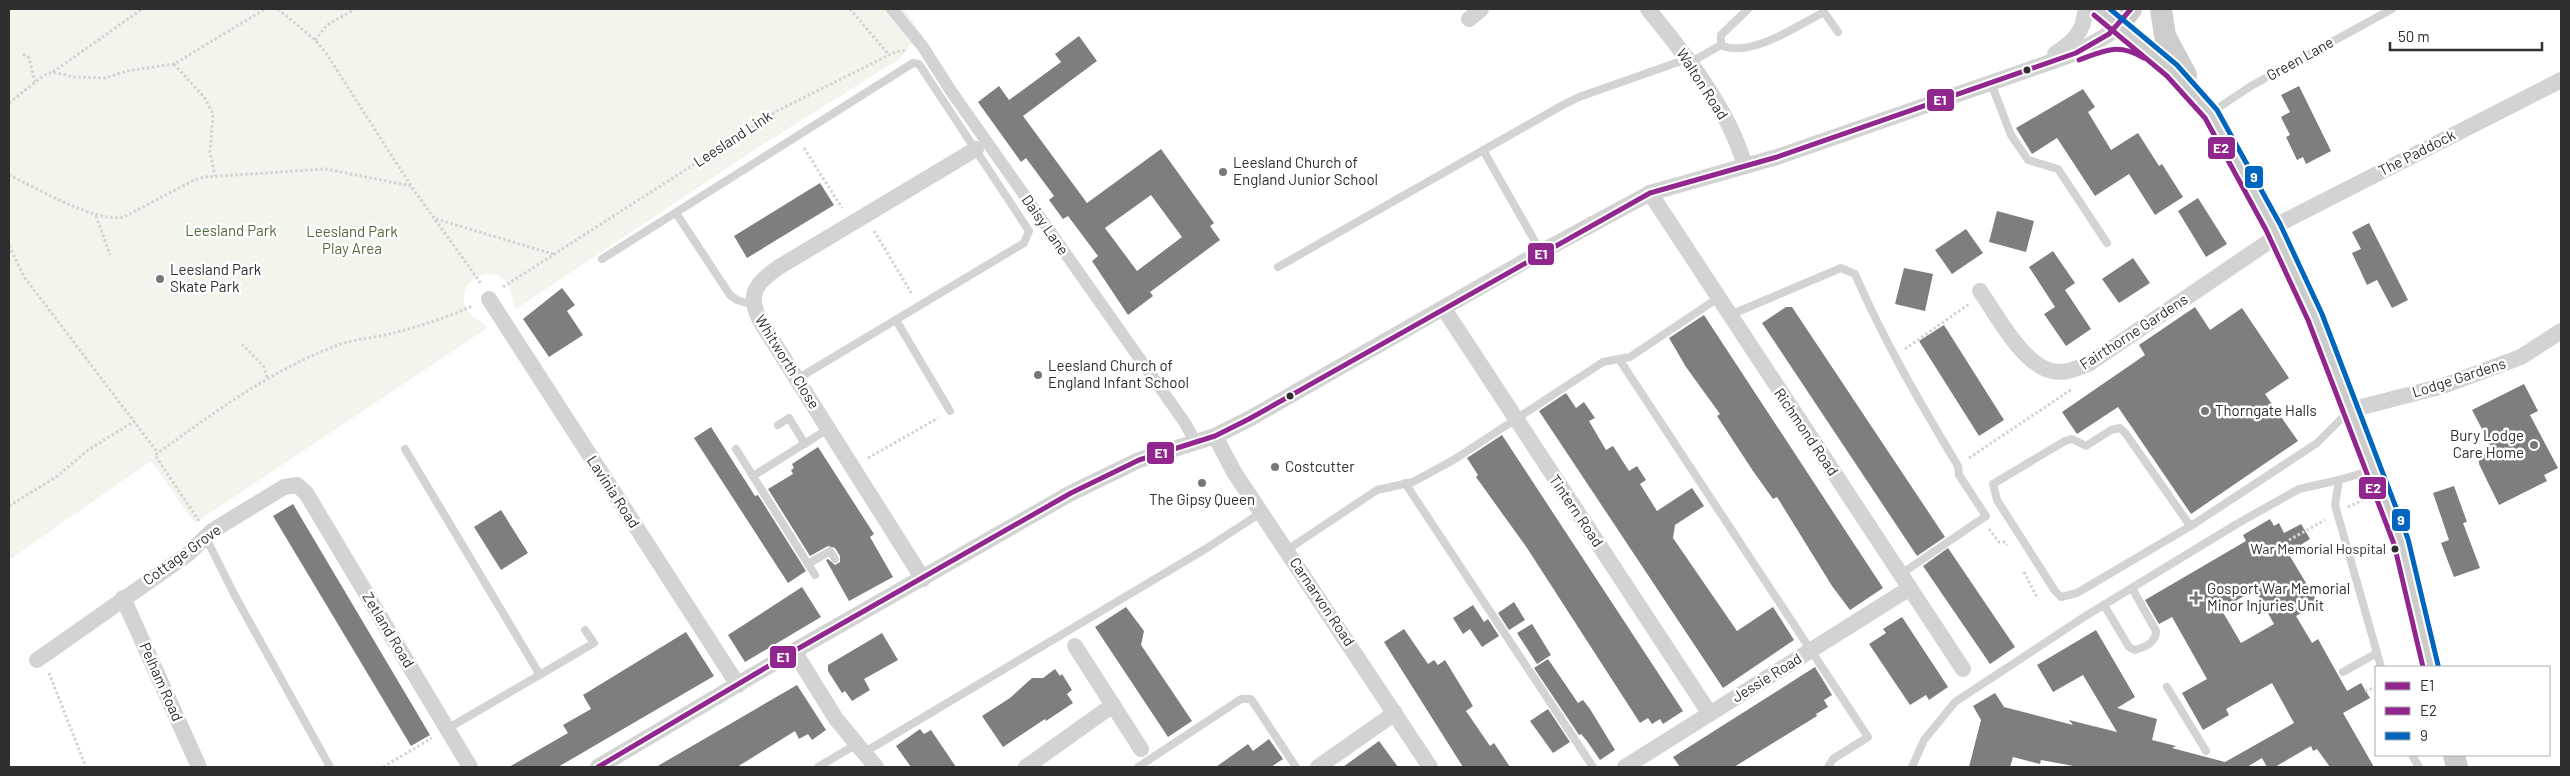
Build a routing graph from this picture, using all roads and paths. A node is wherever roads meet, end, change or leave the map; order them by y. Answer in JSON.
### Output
{"nodes":[{"id":1,"x":142,"y":9,"type":"edge"},
{"id":2,"x":265,"y":9,"type":"edge"},
{"id":3,"x":278,"y":9,"type":"edge"},
{"id":4,"x":355,"y":9,"type":"edge"},
{"id":5,"x":850,"y":9,"type":"edge"},
{"id":6,"x":892,"y":9,"type":"edge"},
{"id":7,"x":1648,"y":9,"type":"edge"},
{"id":8,"x":1748,"y":9,"type":"edge"},
{"id":9,"x":2085,"y":9,"type":"edge"},
{"id":10,"x":2099,"y":9,"type":"edge"},
{"id":11,"x":2161,"y":9,"type":"edge"},
{"id":12,"x":2392,"y":9,"type":"edge"},
{"id":13,"x":2124,"y":18,"type":"edge"},
{"id":14,"x":1838,"y":32,"type":"dead end"},
{"id":15,"x":315,"y":40,"type":"junction"},
{"id":16,"x":1721,"y":45,"type":"junction"},
{"id":17,"x":924,"y":47,"type":"junction"},
{"id":18,"x":2148,"y":51,"type":"junction"},
{"id":19,"x":2076,"y":52,"type":"junction"},
{"id":20,"x":23,"y":54,"type":"dead end"},
{"id":21,"x":889,"y":55,"type":"junction"},
{"id":22,"x":1690,"y":60,"type":"junction"},
{"id":23,"x":174,"y":64,"type":"junction"},
{"id":24,"x":53,"y":72,"type":"junction"},
{"id":25,"x":2022,"y":72,"type":"junction"},
{"id":26,"x":2561,"y":80,"type":"edge"},
{"id":27,"x":35,"y":82,"type":"junction"},
{"id":28,"x":1991,"y":83,"type":"junction"},
{"id":29,"x":9,"y":103,"type":"edge"},
{"id":30,"x":2210,"y":114,"type":"junction"},
{"id":31,"x":797,"y":136,"type":"junction"},
{"id":32,"x":976,"y":149,"type":"junction"},
{"id":33,"x":1483,"y":150,"type":"junction"},
{"id":34,"x":1745,"y":166,"type":"junction"},
{"id":35,"x":9,"y":175,"type":"edge"},
{"id":36,"x":215,"y":176,"type":"junction"},
{"id":37,"x":411,"y":186,"type":"junction"},
{"id":38,"x":1650,"y":193,"type":"junction"},
{"id":39,"x":676,"y":214,"type":"junction"},
{"id":40,"x":96,"y":215,"type":"junction"},
{"id":41,"x":436,"y":219,"type":"junction"},
{"id":42,"x":858,"y":220,"type":"junction"},
{"id":43,"x":2275,"y":232,"type":"junction"},
{"id":44,"x":2107,"y":242,"type":"dead end"},
{"id":45,"x":9,"y":246,"type":"edge"},
{"id":46,"x":1541,"y":252,"type":"junction"},
{"id":47,"x":553,"y":254,"type":"junction"},
{"id":48,"x":110,"y":255,"type":"dead end"},
{"id":49,"x":602,"y":259,"type":"dead end"},
{"id":50,"x":1278,"y":267,"type":"dead end"},
{"id":51,"x":509,"y":283,"type":"dead end"},
{"id":52,"x":1981,"y":292,"type":"joint"},
{"id":53,"x":1718,"y":298,"type":"junction"},
{"id":54,"x":489,"y":299,"type":"junction"},
{"id":55,"x":753,"y":306,"type":"junction"},
{"id":56,"x":919,"y":306,"type":"junction"},
{"id":57,"x":1444,"y":309,"type":"junction"},
{"id":58,"x":1729,"y":316,"type":"junction"},
{"id":59,"x":896,"y":320,"type":"junction"},
{"id":60,"x":2561,"y":330,"type":"edge"},
{"id":61,"x":242,"y":344,"type":"dead end"},
{"id":62,"x":1894,"y":356,"type":"junction"},
{"id":63,"x":1619,"y":358,"type":"junction"},
{"id":64,"x":2080,"y":368,"type":"junction"},
{"id":65,"x":268,"y":378,"type":"junction"},
{"id":66,"x":797,"y":380,"type":"junction"},
{"id":67,"x":2350,"y":410,"type":"junction"},
{"id":68,"x":950,"y":411,"type":"joint"},
{"id":69,"x":1515,"y":419,"type":"junction"},
{"id":70,"x":135,"y":421,"type":"junction"},
{"id":71,"x":778,"y":425,"type":"dead end"},
{"id":72,"x":828,"y":429,"type":"junction"},
{"id":73,"x":1215,"y":436,"type":"junction"},
{"id":74,"x":1196,"y":443,"type":"junction"},
{"id":75,"x":805,"y":444,"type":"junction"},
{"id":76,"x":405,"y":449,"type":"dead end"},
{"id":77,"x":736,"y":449,"type":"dead end"},
{"id":78,"x":158,"y":453,"type":"junction"},
{"id":79,"x":1958,"y":466,"type":"junction"},
{"id":80,"x":853,"y":467,"type":"junction"},
{"id":81,"x":2373,"y":469,"type":"junction"},
{"id":82,"x":753,"y":476,"type":"junction"},
{"id":83,"x":2339,"y":480,"type":"junction"},
{"id":84,"x":1405,"y":484,"type":"junction"},
{"id":85,"x":306,"y":494,"type":"joint"},
{"id":86,"x":9,"y":505,"type":"edge"},
{"id":87,"x":1262,"y":512,"type":"junction"},
{"id":88,"x":1982,"y":519,"type":"junction"},
{"id":89,"x":2194,"y":524,"type":"junction"},
{"id":90,"x":207,"y":537,"type":"junction"},
{"id":91,"x":2010,"y":549,"type":"dead end"},
{"id":92,"x":1287,"y":550,"type":"junction"},
{"id":93,"x":835,"y":559,"type":"dead end"},
{"id":94,"x":808,"y":564,"type":"junction"},
{"id":95,"x":2023,"y":570,"type":"dead end"},
{"id":96,"x":815,"y":575,"type":"dead end"},
{"id":97,"x":923,"y":579,"type":"junction"},
{"id":98,"x":1905,"y":581,"type":"junction"},
{"id":99,"x":2132,"y":588,"type":"junction"},
{"id":100,"x":123,"y":598,"type":"junction"},
{"id":101,"x":2038,"y":599,"type":"dead end"},
{"id":102,"x":2104,"y":605,"type":"junction"},
{"id":103,"x":585,"y":630,"type":"dead end"},
{"id":104,"x":1075,"y":646,"type":"dead end"},
{"id":105,"x":1812,"y":649,"type":"junction"},
{"id":106,"x":794,"y":651,"type":"junction"},
{"id":107,"x":2377,"y":653,"type":"junction"},
{"id":108,"x":40,"y":658,"type":"joint"},
{"id":109,"x":2381,"y":666,"type":"edge"},
{"id":110,"x":2431,"y":666,"type":"edge"},
{"id":111,"x":1963,"y":670,"type":"dead end"},
{"id":112,"x":2343,"y":672,"type":"dead end"},
{"id":113,"x":540,"y":674,"type":"junction"},
{"id":114,"x":738,"y":685,"type":"junction"},
{"id":115,"x":2167,"y":687,"type":"dead end"},
{"id":116,"x":2375,"y":687,"type":"edge"},
{"id":117,"x":2365,"y":691,"type":"dead end"},
{"id":118,"x":1113,"y":704,"type":"junction"},
{"id":119,"x":1396,"y":713,"type":"junction"},
{"id":120,"x":1710,"y":714,"type":"junction"},
{"id":121,"x":447,"y":729,"type":"junction"},
{"id":122,"x":861,"y":748,"type":"junction"},
{"id":123,"x":1141,"y":749,"type":"dead end"},
{"id":124,"x":2206,"y":750,"type":"dead end"},
{"id":125,"x":2413,"y":756,"type":"edge"},
{"id":126,"x":86,"y":767,"type":"edge"},
{"id":127,"x":200,"y":767,"type":"edge"},
{"id":128,"x":330,"y":767,"type":"edge"},
{"id":129,"x":383,"y":767,"type":"edge"},
{"id":130,"x":470,"y":767,"type":"edge"},
{"id":131,"x":598,"y":767,"type":"edge"},
{"id":132,"x":818,"y":767,"type":"edge"},
{"id":133,"x":876,"y":767,"type":"edge"},
{"id":134,"x":1026,"y":767,"type":"edge"},
{"id":135,"x":1138,"y":767,"type":"edge"},
{"id":136,"x":1296,"y":767,"type":"edge"},
{"id":137,"x":1318,"y":767,"type":"edge"},
{"id":138,"x":1430,"y":767,"type":"edge"},
{"id":139,"x":1592,"y":767,"type":"edge"},
{"id":140,"x":1625,"y":767,"type":"edge"},
{"id":141,"x":1828,"y":767,"type":"edge"},
{"id":142,"x":1912,"y":767,"type":"edge"},
{"id":143,"x":2419,"y":767,"type":"edge"}],
"edges":[{"from":1,"to":24,"type":"path"},
{"from":2,"to":23,"type":"path"},
{"from":3,"to":15,"type":"path"},
{"from":4,"to":15,"type":"path"},
{"from":5,"to":21,"type":"path"},
{"from":6,"to":17,"type":"street","name":"Daisy Lane"},
{"from":7,"to":22,"type":"street","name":"Walton Road"},
{"from":8,"to":16,"type":"lane"},
{"from":9,"to":25,"type":"street"},
{"from":10,"to":13,"type":"main road"},
{"from":11,"to":30,"type":"main road"},
{"from":12,"to":30,"type":"lane","name":"Green Lane"},
{"from":13,"to":18,"type":"main road"},
{"from":13,"to":19,"type":"street"},
{"from":14,"to":16,"type":"lane"},
{"from":15,"to":37,"type":"path"},
{"from":16,"to":22,"type":"lane"},
{"from":17,"to":21,"type":"path","name":"Leesland Link"},
{"from":17,"to":74,"type":"street","name":"Daisy Lane"},
{"from":18,"to":19,"type":"street"},
{"from":18,"to":30,"type":"main road"},
{"from":19,"to":25,"type":"street"},
{"from":20,"to":27,"type":"path"},
{"from":21,"to":47,"type":"path","name":"Leesland Link"},
{"from":22,"to":33,"type":"lane"},
{"from":22,"to":34,"type":"street","name":"Walton Road"},
{"from":23,"to":24,"type":"path"},
{"from":23,"to":36,"type":"path"},
{"from":24,"to":27,"type":"path"},
{"from":25,"to":28,"type":"street"},
{"from":26,"to":43,"type":"street","name":"The Paddock"},
{"from":27,"to":29,"type":"path"},
{"from":28,"to":34,"type":"street"},
{"from":28,"to":44,"type":"lane"},
{"from":30,"to":43,"type":"main road"},
{"from":31,"to":32,"type":"lane"},
{"from":31,"to":39,"type":"lane"},
{"from":31,"to":42,"type":"path"},
{"from":32,"to":42,"type":"street","name":"Whitworth Close"},
{"from":32,"to":56,"type":"lane"},
{"from":33,"to":46,"type":"lane"},
{"from":33,"to":50,"type":"lane"},
{"from":34,"to":38,"type":"street"},
{"from":35,"to":40,"type":"path"},
{"from":36,"to":37,"type":"path"},
{"from":36,"to":40,"type":"path"},
{"from":37,"to":41,"type":"path"},
{"from":38,"to":46,"type":"street"},
{"from":38,"to":53,"type":"street","name":"Richmond Road"},
{"from":39,"to":49,"type":"lane"},
{"from":39,"to":55,"type":"lane"},
{"from":40,"to":48,"type":"path"},
{"from":41,"to":47,"type":"path"},
{"from":41,"to":54,"type":"path"},
{"from":42,"to":55,"type":"street","name":"Whitworth Close"},
{"from":42,"to":56,"type":"path"},
{"from":43,"to":64,"type":"street","name":"Fairthorne Gardens"},
{"from":43,"to":67,"type":"main road"},
{"from":45,"to":70,"type":"path"},
{"from":46,"to":57,"type":"street"},
{"from":47,"to":51,"type":"path","name":"Leesland Link"},
{"from":52,"to":62,"type":"path"},
{"from":52,"to":64,"type":"street","name":"Fairthorne Gardens"},
{"from":53,"to":58,"type":"street","name":"Richmond Road"},
{"from":53,"to":63,"type":"lane"},
{"from":54,"to":65,"type":"path"},
{"from":54,"to":114,"type":"street","name":"Lavinia Road"},
{"from":55,"to":66,"type":"street","name":"Whitworth Close"},
{"from":56,"to":59,"type":"lane"},
{"from":57,"to":69,"type":"street","name":"Tintern Road"},
{"from":57,"to":73,"type":"street"},
{"from":58,"to":62,"type":"lane"},
{"from":58,"to":98,"type":"street","name":"Richmond Road"},
{"from":59,"to":66,"type":"lane"},
{"from":59,"to":68,"type":"lane"},
{"from":60,"to":67,"type":"street","name":"Lodge Gardens"},
{"from":61,"to":65,"type":"path"},
{"from":62,"to":79,"type":"lane"},
{"from":63,"to":69,"type":"lane"},
{"from":63,"to":105,"type":"lane"},
{"from":64,"to":79,"type":"path"},
{"from":65,"to":78,"type":"path"},
{"from":66,"to":72,"type":"street","name":"Whitworth Close"},
{"from":67,"to":81,"type":"main road"},
{"from":67,"to":89,"type":"lane"},
{"from":68,"to":80,"type":"path"},
{"from":69,"to":84,"type":"lane"},
{"from":69,"to":120,"type":"street","name":"Tintern Road"},
{"from":70,"to":78,"type":"path"},
{"from":70,"to":86,"type":"path"},
{"from":71,"to":75,"type":"lane"},
{"from":72,"to":75,"type":"lane"},
{"from":72,"to":80,"type":"street","name":"Whitworth Close"},
{"from":73,"to":74,"type":"street"},
{"from":73,"to":87,"type":"street","name":"Carnarvon Road"},
{"from":74,"to":97,"type":"street"},
{"from":75,"to":82,"type":"lane"},
{"from":76,"to":113,"type":"lane"},
{"from":77,"to":82,"type":"lane"},
{"from":78,"to":90,"type":"path"},
{"from":79,"to":88,"type":"lane"},
{"from":80,"to":97,"type":"street","name":"Whitworth Close"},
{"from":81,"to":83,"type":"lane"},
{"from":81,"to":110,"type":"main road"},
{"from":82,"to":94,"type":"lane"},
{"from":83,"to":99,"type":"lane"},
{"from":83,"to":107,"type":"lane"},
{"from":84,"to":92,"type":"lane"},
{"from":84,"to":139,"type":"lane"},
{"from":85,"to":90,"type":"street","name":"Cottage Grove"},
{"from":85,"to":121,"type":"street","name":"Zetland Road"},
{"from":87,"to":92,"type":"street","name":"Carnarvon Road"},
{"from":87,"to":122,"type":"lane"},
{"from":88,"to":91,"type":"path"},
{"from":88,"to":98,"type":"lane"},
{"from":89,"to":89,"type":"lane"},
{"from":90,"to":100,"type":"street","name":"Cottage Grove"},
{"from":90,"to":128,"type":"lane"},
{"from":92,"to":119,"type":"street","name":"Carnarvon Road"},
{"from":93,"to":94,"type":"lane"},
{"from":94,"to":96,"type":"lane"},
{"from":95,"to":101,"type":"path"},
{"from":97,"to":106,"type":"street"},
{"from":98,"to":105,"type":"street","name":"Jessie Road"},
{"from":98,"to":111,"type":"street","name":"Richmond Road"},
{"from":99,"to":102,"type":"lane"},
{"from":99,"to":102,"type":"lane"},
{"from":100,"to":108,"type":"street","name":"Cottage Grove"},
{"from":100,"to":127,"type":"street","name":"Pelham Road"},
{"from":102,"to":142,"type":"lane"},
{"from":103,"to":113,"type":"lane"},
{"from":104,"to":118,"type":"street"},
{"from":105,"to":120,"type":"street","name":"Jessie Road"},
{"from":105,"to":141,"type":"lane"},
{"from":106,"to":114,"type":"street"},
{"from":106,"to":122,"type":"street"},
{"from":107,"to":109,"type":"lane"},
{"from":107,"to":112,"type":"lane"},
{"from":108,"to":126,"type":"path"},
{"from":113,"to":121,"type":"lane"},
{"from":114,"to":131,"type":"street"},
{"from":115,"to":124,"type":"lane"},
{"from":116,"to":117,"type":"path"},
{"from":118,"to":123,"type":"street"},
{"from":118,"to":134,"type":"street"},
{"from":119,"to":137,"type":"street"},
{"from":119,"to":138,"type":"street","name":"Carnarvon Road"},
{"from":120,"to":140,"type":"street","name":"Jessie Road"},
{"from":121,"to":129,"type":"path"},
{"from":121,"to":130,"type":"street","name":"Zetland Road"},
{"from":122,"to":132,"type":"lane"},
{"from":122,"to":133,"type":"street"},
{"from":125,"to":143,"type":"lane"},
{"from":135,"to":136,"type":"lane"}]}
